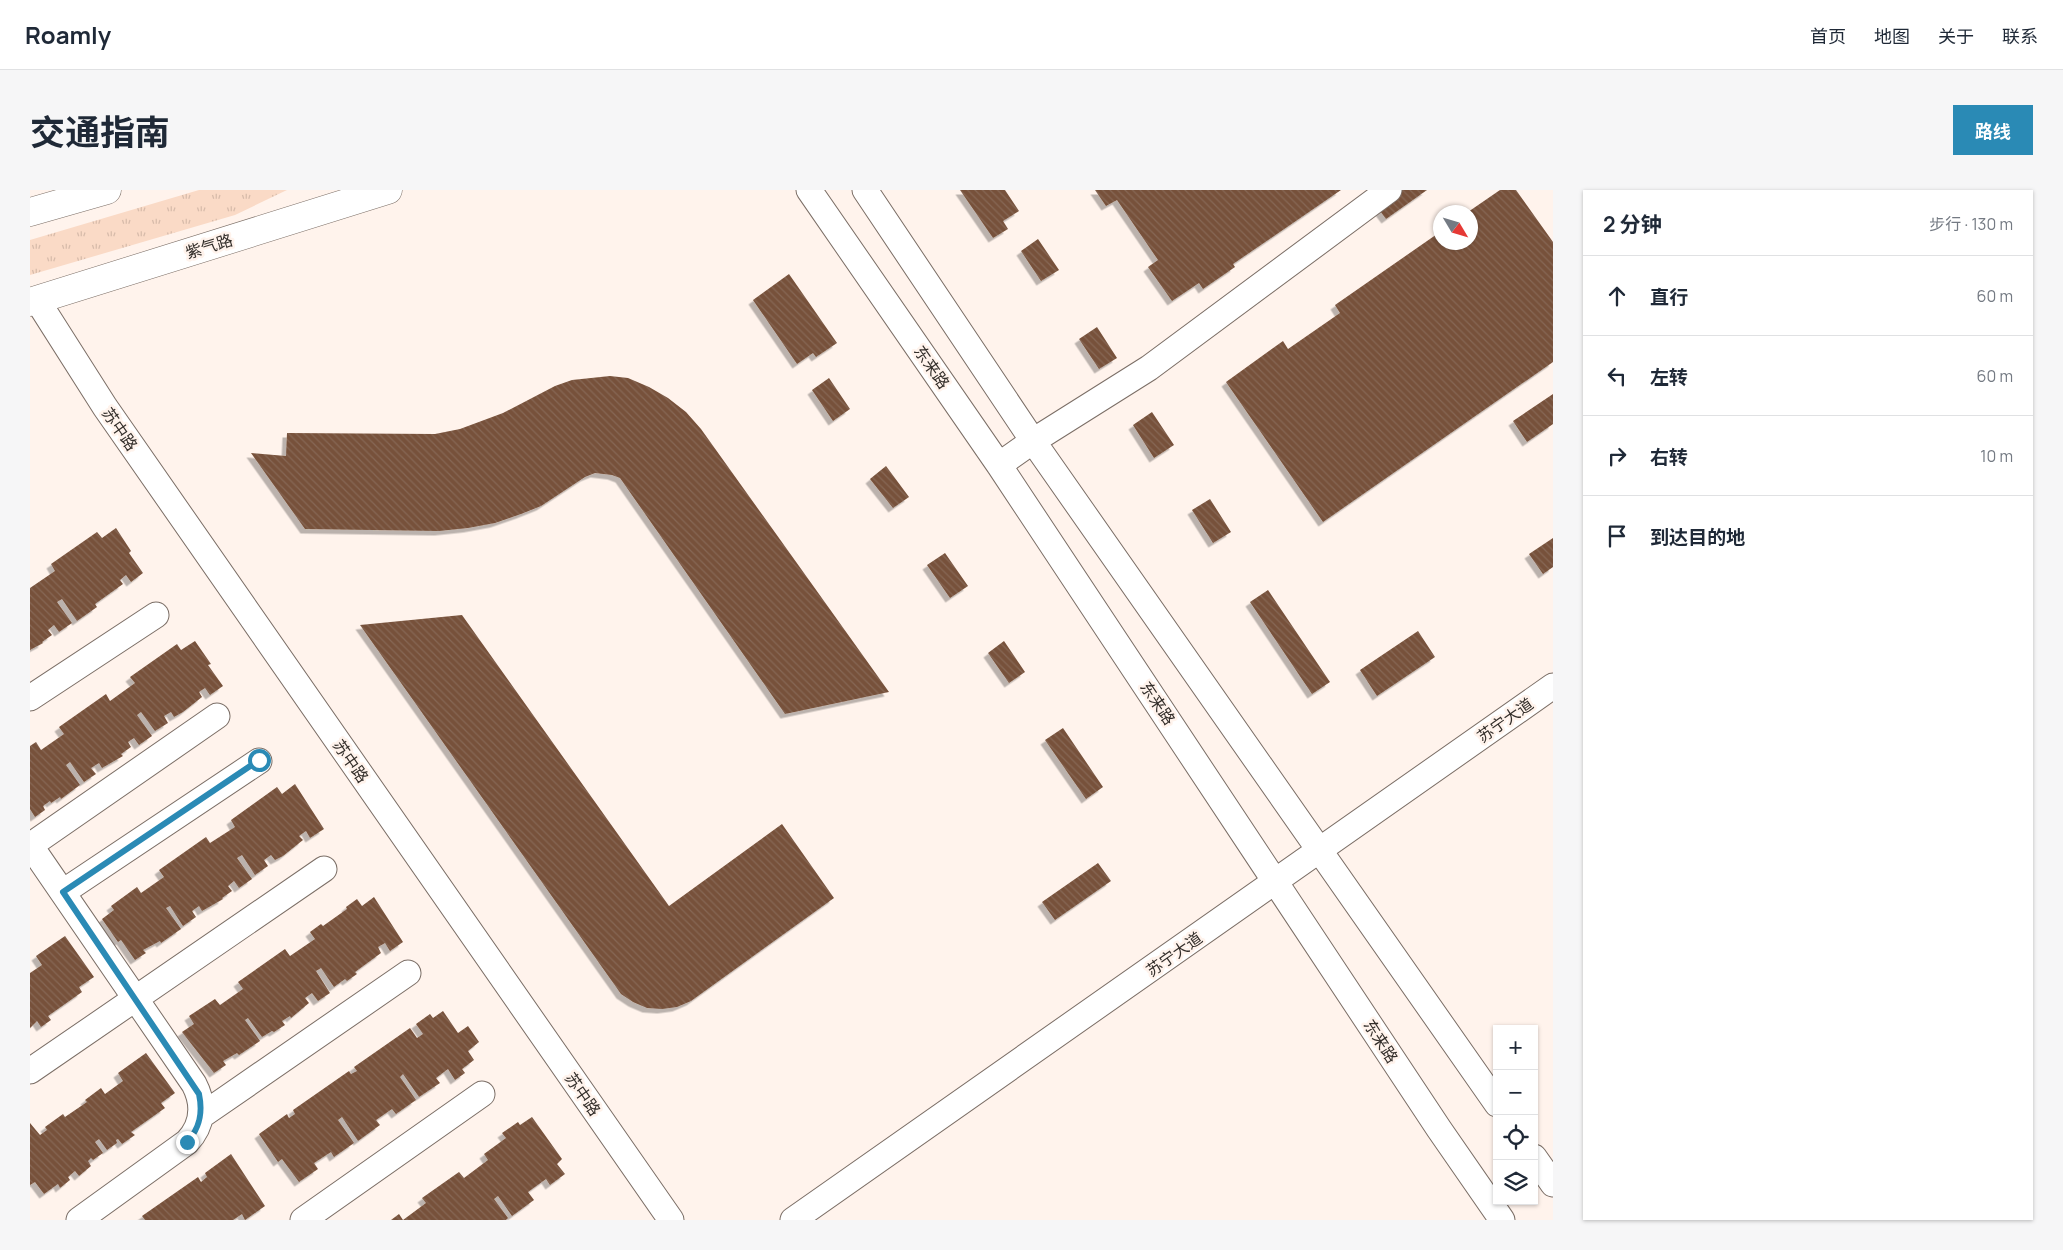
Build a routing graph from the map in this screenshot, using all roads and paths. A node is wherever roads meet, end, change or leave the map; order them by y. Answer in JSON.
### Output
{"nodes":[{"id":1,"x":107,"y":190,"type":"edge"},
{"id":2,"x":388,"y":190,"type":"edge"},
{"id":3,"x":809,"y":190,"type":"edge"},
{"id":4,"x":865,"y":190,"type":"edge"},
{"id":5,"x":1389,"y":190,"type":"edge"},
{"id":6,"x":30,"y":212,"type":"edge"},
{"id":7,"x":33,"y":301,"type":"edge"},
{"id":8,"x":1033,"y":441,"type":"junction"},
{"id":9,"x":1000,"y":465,"type":"junction"},
{"id":10,"x":156,"y":615,"type":"dead end"},
{"id":11,"x":1553,"y":686,"type":"edge"},
{"id":12,"x":30,"y":698,"type":"edge"},
{"id":13,"x":217,"y":716,"type":"dead end"},
{"id":14,"x":259,"y":760,"type":"dead end"},
{"id":15,"x":30,"y":845,"type":"edge"},
{"id":16,"x":1320,"y":850,"type":"junction"},
{"id":17,"x":324,"y":870,"type":"dead end"},
{"id":18,"x":1276,"y":882,"type":"junction"},
{"id":19,"x":63,"y":892,"type":"junction"},
{"id":20,"x":408,"y":973,"type":"dead end"},
{"id":21,"x":136,"y":999,"type":"junction"},
{"id":22,"x":30,"y":1072,"type":"edge"},
{"id":23,"x":482,"y":1094,"type":"dead end"},
{"id":24,"x":1493,"y":1098,"type":"edge"},
{"id":25,"x":201,"y":1116,"type":"junction"},
{"id":26,"x":1535,"y":1160,"type":"edge"},
{"id":27,"x":1553,"y":1184,"type":"edge"},
{"id":28,"x":79,"y":1220,"type":"edge"},
{"id":29,"x":303,"y":1220,"type":"edge"},
{"id":30,"x":671,"y":1220,"type":"edge"},
{"id":31,"x":793,"y":1220,"type":"edge"},
{"id":32,"x":1502,"y":1220,"type":"edge"}],
"edges":[{"from":1,"to":6,"type":"main road"},
{"from":2,"to":7,"type":"main road","name":"紫气路"},
{"from":3,"to":9,"type":"street","name":"东来路"},
{"from":4,"to":8,"type":"street"},
{"from":5,"to":8,"type":"street"},
{"from":7,"to":30,"type":"street","name":"苏中路"},
{"from":8,"to":9,"type":"street"},
{"from":8,"to":16,"type":"street"},
{"from":9,"to":18,"type":"street","name":"东来路"},
{"from":10,"to":12,"type":"street"},
{"from":11,"to":16,"type":"street","name":"苏宁大道"},
{"from":13,"to":15,"type":"street"},
{"from":14,"to":19,"type":"street"},
{"from":15,"to":19,"type":"street"},
{"from":16,"to":18,"type":"street","name":"苏宁大道"},
{"from":16,"to":24,"type":"street"},
{"from":17,"to":21,"type":"street"},
{"from":18,"to":31,"type":"street","name":"苏宁大道"},
{"from":18,"to":32,"type":"street","name":"东来路"},
{"from":19,"to":21,"type":"street"},
{"from":20,"to":25,"type":"street"},
{"from":21,"to":22,"type":"street"},
{"from":21,"to":25,"type":"street"},
{"from":23,"to":29,"type":"street"},
{"from":25,"to":28,"type":"street"},
{"from":26,"to":27,"type":"street"}]}
